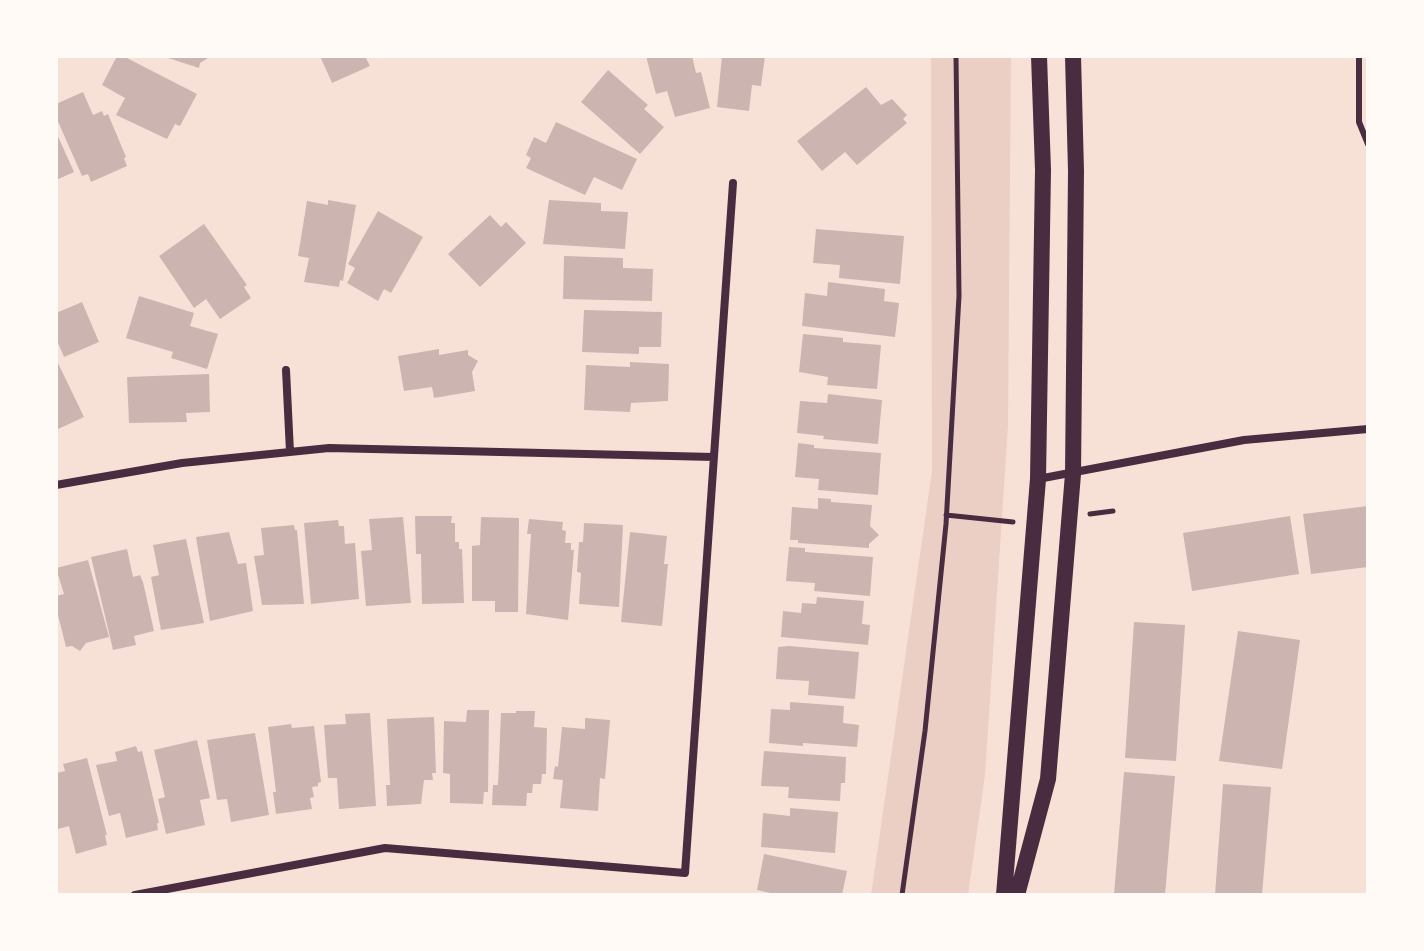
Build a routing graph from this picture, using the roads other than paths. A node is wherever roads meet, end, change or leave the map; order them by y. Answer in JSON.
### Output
{"nodes":[{"id":1,"x":1039,"y":56,"type":"edge"},
{"id":2,"x":1073,"y":56,"type":"edge"},
{"id":3,"x":1359,"y":56,"type":"edge"},
{"id":4,"x":1368,"y":144,"type":"edge"},
{"id":5,"x":733,"y":183,"type":"dead end"},
{"id":6,"x":286,"y":370,"type":"dead end"},
{"id":7,"x":1368,"y":429,"type":"edge"},
{"id":8,"x":290,"y":452,"type":"junction"},
{"id":9,"x":714,"y":457,"type":"junction"},
{"id":10,"x":1073,"y":474,"type":"junction"},
{"id":11,"x":1038,"y":479,"type":"junction"},
{"id":12,"x":56,"y":485,"type":"edge"},
{"id":13,"x":135,"y":895,"type":"edge"},
{"id":14,"x":1004,"y":895,"type":"edge"},
{"id":15,"x":1017,"y":895,"type":"edge"}],
"edges":[{"from":1,"to":11,"type":"main road"},
{"from":2,"to":10,"type":"main road"},
{"from":3,"to":4,"type":"lane"},
{"from":5,"to":9,"type":"street"},
{"from":6,"to":8,"type":"street"},
{"from":7,"to":10,"type":"street"},
{"from":8,"to":9,"type":"street"},
{"from":8,"to":12,"type":"street"},
{"from":9,"to":13,"type":"street"},
{"from":10,"to":11,"type":"street"},
{"from":10,"to":15,"type":"main road"},
{"from":11,"to":14,"type":"main road"}]}
